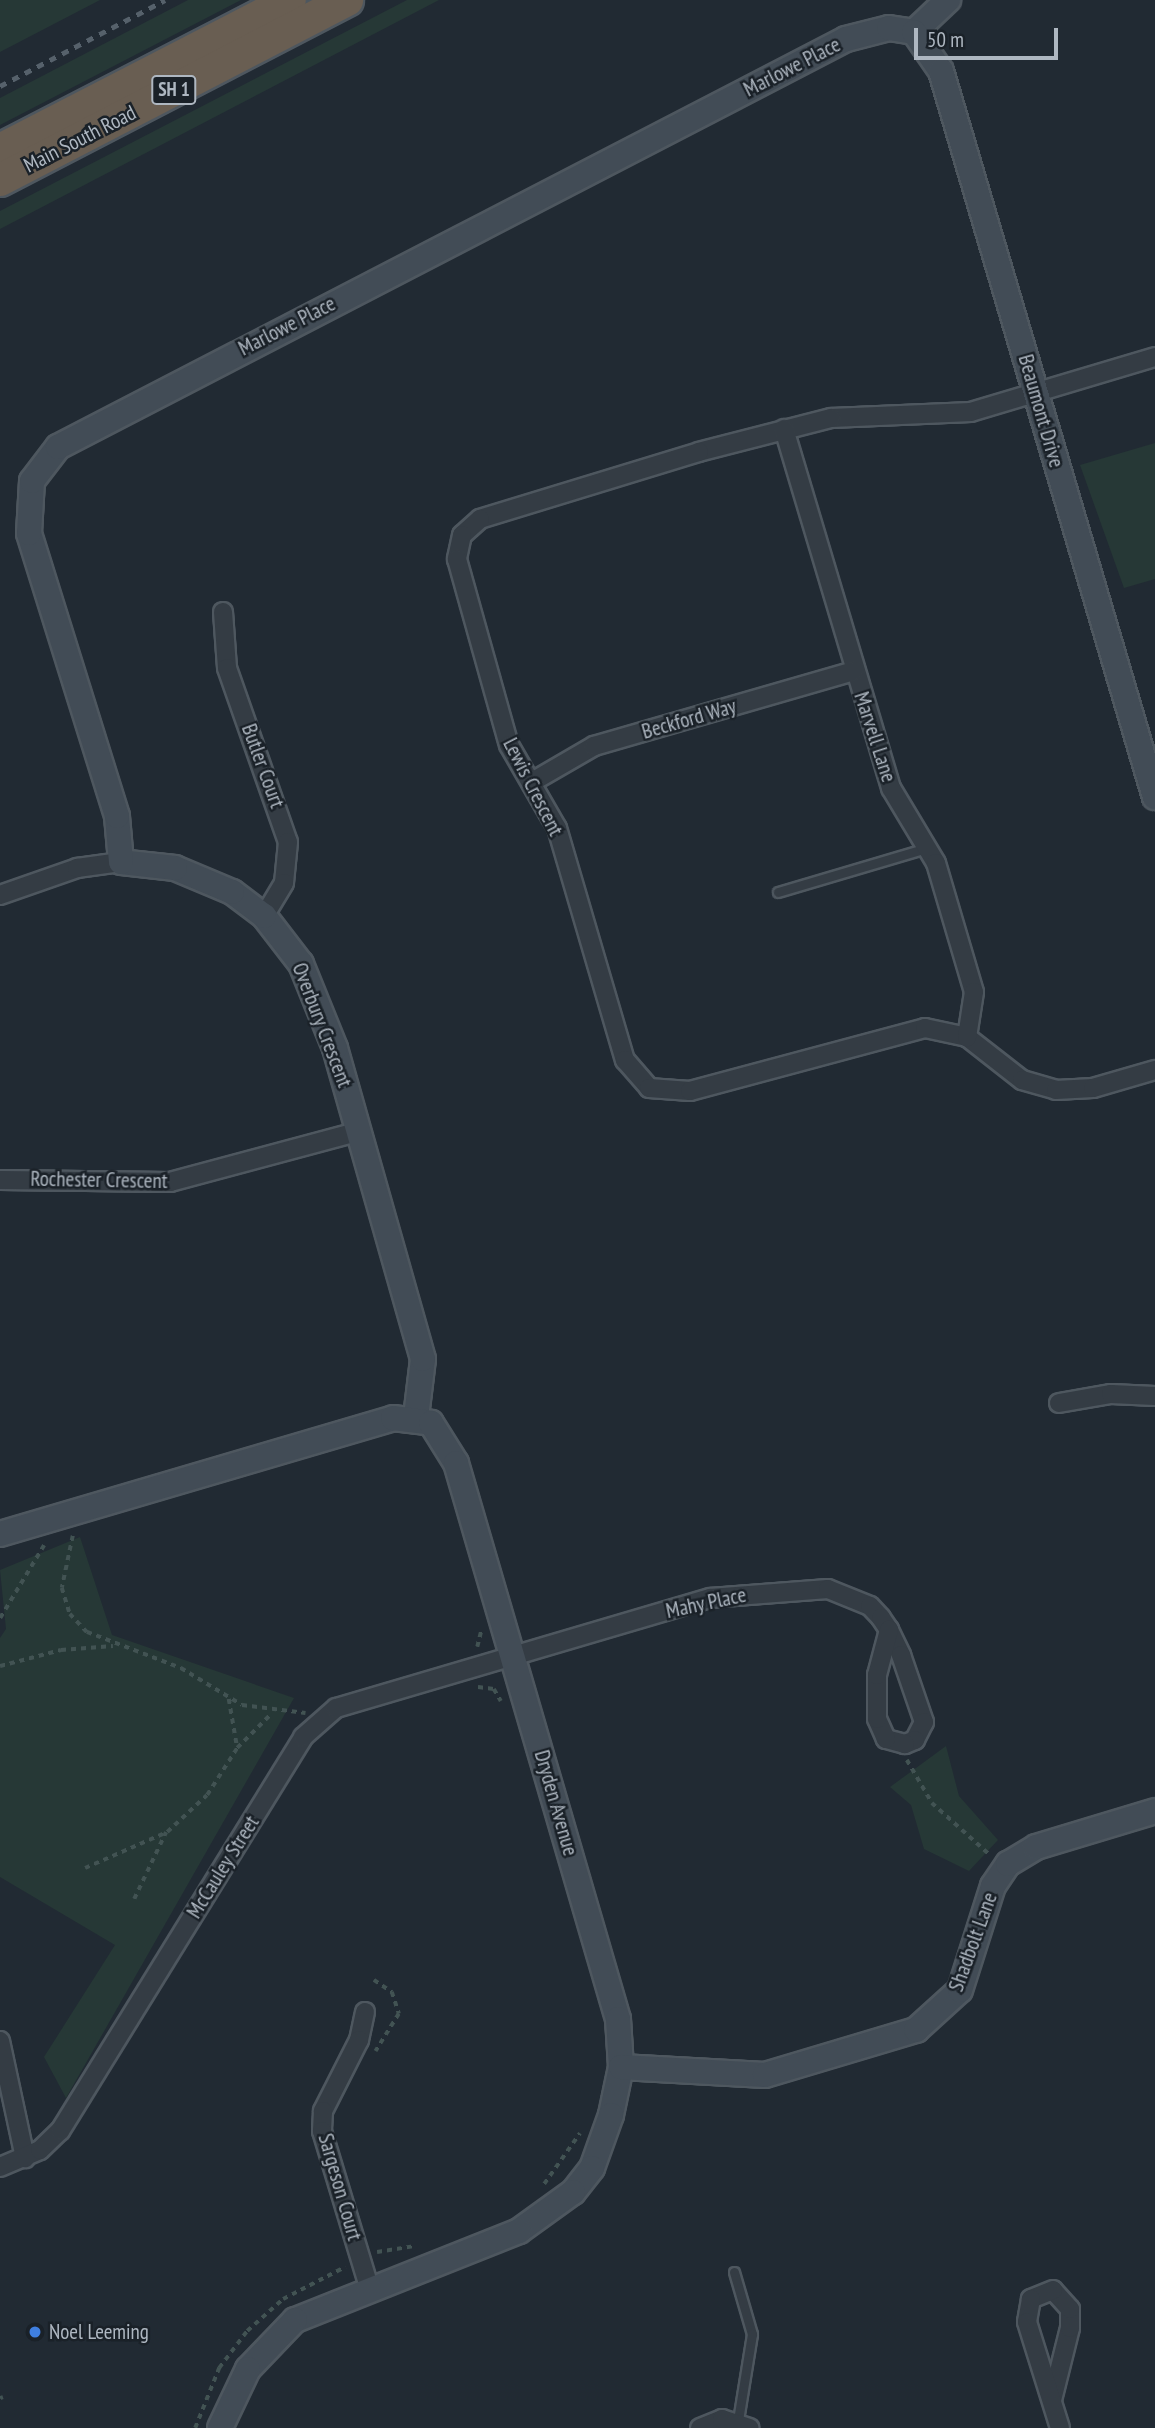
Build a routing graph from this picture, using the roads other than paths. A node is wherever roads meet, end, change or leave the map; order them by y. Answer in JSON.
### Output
{"nodes":[{"id":1,"x":290,"y":0,"type":"edge"},
{"id":2,"x":347,"y":0,"type":"edge"},
{"id":3,"x":948,"y":0,"type":"edge"},
{"id":4,"x":914,"y":32,"type":"junction"},
{"id":5,"x":0,"y":150,"type":"edge"},
{"id":6,"x":0,"y":180,"type":"edge"},
{"id":7,"x":1155,"y":357,"type":"edge"},
{"id":8,"x":1035,"y":393,"type":"junction"},
{"id":9,"x":784,"y":429,"type":"junction"},
{"id":10,"x":223,"y":612,"type":"dead end"},
{"id":11,"x":854,"y":671,"type":"junction"},
{"id":12,"x":532,"y":782,"type":"junction"},
{"id":13,"x":1155,"y":797,"type":"edge"},
{"id":14,"x":930,"y":848,"type":"junction"},
{"id":15,"x":121,"y":862,"type":"junction"},
{"id":16,"x":778,"y":892,"type":"dead end"},
{"id":17,"x":0,"y":895,"type":"edge"},
{"id":18,"x":264,"y":916,"type":"junction"},
{"id":19,"x":967,"y":1037,"type":"junction"},
{"id":20,"x":1155,"y":1070,"type":"edge"},
{"id":21,"x":359,"y":1131,"type":"junction"},
{"id":22,"x":0,"y":1180,"type":"edge"},
{"id":23,"x":1155,"y":1396,"type":"edge"},
{"id":24,"x":1059,"y":1403,"type":"dead end"},
{"id":25,"x":416,"y":1417,"type":"junction"},
{"id":26,"x":0,"y":1534,"type":"edge"},
{"id":27,"x":889,"y":1630,"type":"junction"},
{"id":28,"x":513,"y":1656,"type":"junction"},
{"id":29,"x":1155,"y":1811,"type":"edge"},
{"id":30,"x":365,"y":2012,"type":"dead end"},
{"id":31,"x":0,"y":2041,"type":"edge"},
{"id":32,"x":621,"y":2067,"type":"junction"},
{"id":33,"x":25,"y":2158,"type":"junction"},
{"id":34,"x":0,"y":2166,"type":"edge"},
{"id":35,"x":734,"y":2272,"type":"dead end"},
{"id":36,"x":369,"y":2287,"type":"junction"},
{"id":37,"x":1052,"y":2400,"type":"junction"},
{"id":38,"x":744,"y":2424,"type":"edge"},
{"id":39,"x":220,"y":2428,"type":"edge"},
{"id":40,"x":700,"y":2428,"type":"edge"},
{"id":41,"x":1060,"y":2428,"type":"edge"}],
"edges":[{"from":1,"to":5,"type":"highway","name":"Main South Road","number":"SH 1"},
{"from":2,"to":6,"type":"highway","name":"Main South Road","number":"SH 1"},
{"from":3,"to":4,"type":"street"},
{"from":4,"to":8,"type":"street","name":"Beaumont Drive"},
{"from":4,"to":15,"type":"street","name":"Marlowe Place"},
{"from":7,"to":8,"type":"street","name":"Lewis Crescent"},
{"from":8,"to":9,"type":"street","name":"Lewis Crescent"},
{"from":8,"to":13,"type":"street","name":"Beaumont Drive"},
{"from":9,"to":11,"type":"street","name":"Marvell Lane"},
{"from":9,"to":12,"type":"street","name":"Lewis Crescent"},
{"from":10,"to":18,"type":"street","name":"Butler Court"},
{"from":11,"to":12,"type":"street","name":"Beckford Way"},
{"from":11,"to":14,"type":"street","name":"Marvell Lane"},
{"from":12,"to":19,"type":"street","name":"Lewis Crescent"},
{"from":14,"to":16,"type":"lane"},
{"from":14,"to":19,"type":"street","name":"Marvell Lane"},
{"from":15,"to":17,"type":"street","name":"Overbury Crescent"},
{"from":15,"to":18,"type":"street","name":"Overbury Crescent"},
{"from":18,"to":21,"type":"street","name":"Overbury Crescent"},
{"from":19,"to":20,"type":"street"},
{"from":21,"to":22,"type":"street","name":"Rochester Crescent"},
{"from":21,"to":25,"type":"street","name":"Overbury Crescent"},
{"from":23,"to":24,"type":"street"},
{"from":25,"to":26,"type":"street"},
{"from":25,"to":28,"type":"street","name":"Dryden Avenue"},
{"from":27,"to":27,"type":"street","name":"Mahy Place"},
{"from":27,"to":28,"type":"street","name":"Mahy Place"},
{"from":28,"to":32,"type":"street","name":"Dryden Avenue"},
{"from":28,"to":33,"type":"street","name":"McCauley Street"},
{"from":29,"to":32,"type":"street","name":"Shadbolt Lane"},
{"from":30,"to":36,"type":"street","name":"Sargeson Court"},
{"from":31,"to":33,"type":"street"},
{"from":32,"to":36,"type":"street","name":"Dryden Avenue"},
{"from":33,"to":34,"type":"street","name":"McCauley Street"},
{"from":35,"to":38,"type":"lane"},
{"from":36,"to":39,"type":"street","name":"Dryden Avenue"},
{"from":37,"to":37,"type":"street"},
{"from":37,"to":41,"type":"street"},
{"from":38,"to":40,"type":"street"}]}
